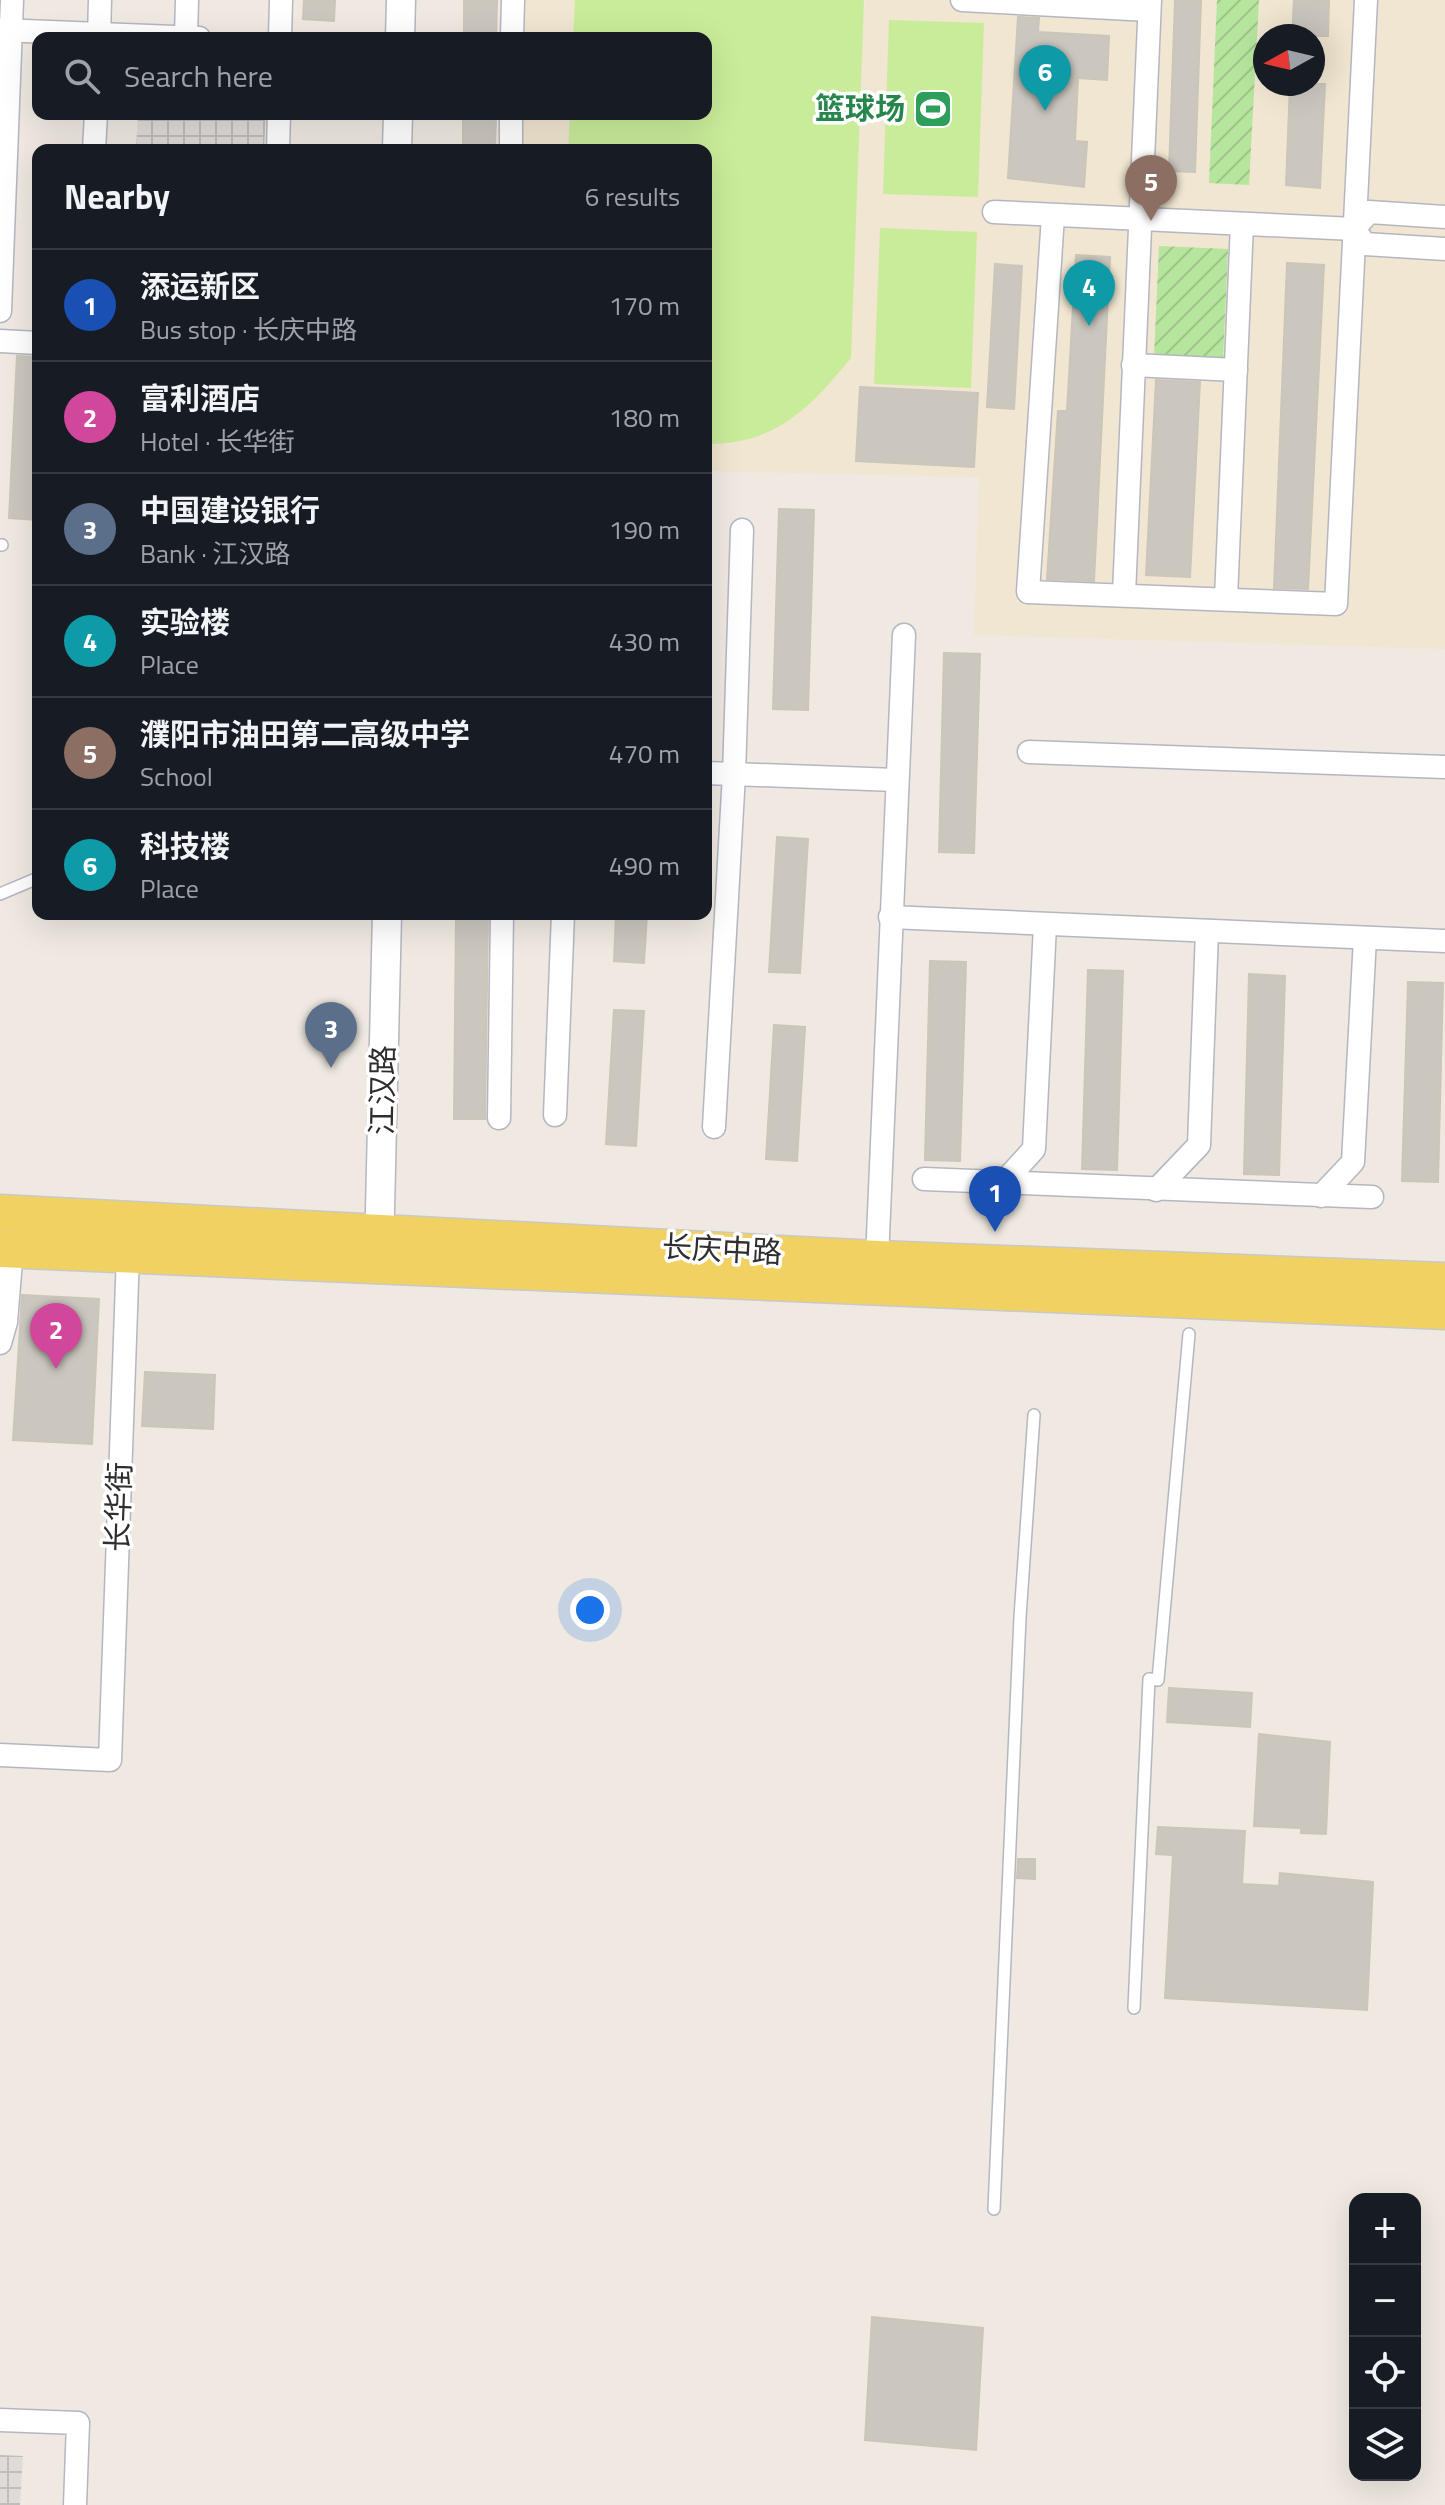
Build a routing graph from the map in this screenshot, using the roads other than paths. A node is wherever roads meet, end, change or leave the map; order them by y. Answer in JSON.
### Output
{"nodes":[{"id":1,"x":12,"y":0,"type":"edge"},
{"id":2,"x":100,"y":0,"type":"edge"},
{"id":3,"x":187,"y":0,"type":"edge"},
{"id":4,"x":281,"y":0,"type":"edge"},
{"id":5,"x":401,"y":0,"type":"edge"},
{"id":6,"x":513,"y":0,"type":"edge"},
{"id":7,"x":962,"y":0,"type":"edge"},
{"id":8,"x":1366,"y":0,"type":"edge"},
{"id":9,"x":1150,"y":5,"type":"edge"},
{"id":10,"x":5,"y":30,"type":"edge"},
{"id":11,"x":36,"y":32,"type":"edge"},
{"id":12,"x":99,"y":32,"type":"edge"},
{"id":13,"x":186,"y":32,"type":"edge"},
{"id":14,"x":280,"y":32,"type":"edge"},
{"id":15,"x":400,"y":32,"type":"edge"},
{"id":16,"x":512,"y":32,"type":"edge"},
{"id":17,"x":96,"y":120,"type":"edge"},
{"id":18,"x":279,"y":120,"type":"edge"},
{"id":19,"x":398,"y":120,"type":"edge"},
{"id":20,"x":511,"y":120,"type":"edge"},
{"id":21,"x":94,"y":144,"type":"edge"},
{"id":22,"x":278,"y":144,"type":"edge"},
{"id":23,"x":397,"y":144,"type":"edge"},
{"id":24,"x":511,"y":144,"type":"edge"},
{"id":25,"x":994,"y":212,"type":"dead end"},
{"id":26,"x":1053,"y":216,"type":"junction"},
{"id":27,"x":1445,"y":217,"type":"edge"},
{"id":28,"x":1139,"y":221,"type":"junction"},
{"id":29,"x":1242,"y":224,"type":"junction"},
{"id":30,"x":1354,"y":229,"type":"junction"},
{"id":31,"x":1445,"y":249,"type":"edge"},
{"id":32,"x":0,"y":311,"type":"edge"},
{"id":33,"x":0,"y":341,"type":"edge"},
{"id":34,"x":32,"y":343,"type":"edge"},
{"id":35,"x":1133,"y":365,"type":"junction"},
{"id":36,"x":1236,"y":370,"type":"junction"},
{"id":37,"x":742,"y":530,"type":"dead end"},
{"id":38,"x":1124,"y":594,"type":"junction"},
{"id":39,"x":1226,"y":598,"type":"junction"},
{"id":40,"x":904,"y":635,"type":"dead end"},
{"id":41,"x":1029,"y":752,"type":"dead end"},
{"id":42,"x":1445,"y":767,"type":"edge"},
{"id":43,"x":712,"y":773,"type":"edge"},
{"id":44,"x":734,"y":774,"type":"junction"},
{"id":45,"x":896,"y":780,"type":"junction"},
{"id":46,"x":32,"y":881,"type":"edge"},
{"id":47,"x":0,"y":894,"type":"edge"},
{"id":48,"x":890,"y":917,"type":"junction"},
{"id":49,"x":387,"y":920,"type":"edge"},
{"id":50,"x":502,"y":920,"type":"edge"},
{"id":51,"x":563,"y":920,"type":"edge"},
{"id":52,"x":1045,"y":925,"type":"junction"},
{"id":53,"x":1207,"y":931,"type":"junction"},
{"id":54,"x":1365,"y":938,"type":"junction"},
{"id":55,"x":1445,"y":941,"type":"edge"},
{"id":56,"x":555,"y":1115,"type":"dead end"},
{"id":57,"x":499,"y":1118,"type":"dead end"},
{"id":58,"x":714,"y":1127,"type":"dead end"},
{"id":59,"x":924,"y":1179,"type":"dead end"},
{"id":60,"x":1004,"y":1182,"type":"junction"},
{"id":61,"x":1156,"y":1190,"type":"junction"},
{"id":62,"x":1321,"y":1196,"type":"junction"},
{"id":63,"x":1372,"y":1197,"type":"dead end"},
{"id":64,"x":0,"y":1213,"type":"edge"},
{"id":65,"x":379,"y":1248,"type":"junction"},
{"id":66,"x":6,"y":1249,"type":"edge"},
{"id":67,"x":128,"y":1254,"type":"junction"},
{"id":68,"x":877,"y":1259,"type":"junction"},
{"id":69,"x":1445,"y":1281,"type":"edge"},
{"id":70,"x":1445,"y":1311,"type":"edge"},
{"id":71,"x":1189,"y":1334,"type":"dead end"},
{"id":72,"x":0,"y":1343,"type":"edge"},
{"id":73,"x":1034,"y":1415,"type":"dead end"},
{"id":74,"x":0,"y":1755,"type":"edge"},
{"id":75,"x":1134,"y":2008,"type":"dead end"},
{"id":76,"x":994,"y":2209,"type":"dead end"},
{"id":77,"x":0,"y":2420,"type":"edge"},
{"id":78,"x":75,"y":2505,"type":"edge"}],
"edges":[{"from":1,"to":10,"type":"street"},
{"from":2,"to":12,"type":"street"},
{"from":3,"to":13,"type":"street"},
{"from":4,"to":14,"type":"street"},
{"from":5,"to":15,"type":"street"},
{"from":6,"to":16,"type":"street"},
{"from":7,"to":9,"type":"street"},
{"from":8,"to":30,"type":"street"},
{"from":9,"to":28,"type":"street"},
{"from":10,"to":11,"type":"street"},
{"from":10,"to":32,"type":"street"},
{"from":17,"to":21,"type":"street"},
{"from":18,"to":22,"type":"street"},
{"from":19,"to":23,"type":"street"},
{"from":20,"to":24,"type":"street"},
{"from":25,"to":26,"type":"street"},
{"from":26,"to":28,"type":"street"},
{"from":26,"to":38,"type":"street"},
{"from":27,"to":30,"type":"street"},
{"from":28,"to":29,"type":"street"},
{"from":28,"to":35,"type":"street"},
{"from":29,"to":30,"type":"street"},
{"from":29,"to":36,"type":"street"},
{"from":30,"to":31,"type":"street"},
{"from":30,"to":39,"type":"street"},
{"from":33,"to":34,"type":"street"},
{"from":35,"to":36,"type":"street"},
{"from":35,"to":38,"type":"street"},
{"from":36,"to":39,"type":"street"},
{"from":37,"to":44,"type":"street"},
{"from":38,"to":39,"type":"street"},
{"from":40,"to":45,"type":"street"},
{"from":41,"to":42,"type":"street"},
{"from":43,"to":44,"type":"street"},
{"from":44,"to":45,"type":"street"},
{"from":44,"to":58,"type":"street"},
{"from":45,"to":48,"type":"street"},
{"from":46,"to":47,"type":"lane"},
{"from":48,"to":52,"type":"street"},
{"from":48,"to":68,"type":"street"},
{"from":49,"to":65,"type":"street","name":"江汉路"},
{"from":50,"to":57,"type":"street"},
{"from":51,"to":56,"type":"street"},
{"from":52,"to":53,"type":"street"},
{"from":52,"to":60,"type":"street"},
{"from":53,"to":54,"type":"street"},
{"from":53,"to":61,"type":"street"},
{"from":54,"to":55,"type":"street"},
{"from":54,"to":62,"type":"street"},
{"from":59,"to":60,"type":"street"},
{"from":60,"to":61,"type":"street"},
{"from":61,"to":62,"type":"street"},
{"from":62,"to":63,"type":"street"},
{"from":64,"to":65,"type":"main road","name":"长庆中路"},
{"from":65,"to":67,"type":"main road","name":"长庆中路"},
{"from":65,"to":68,"type":"main road","name":"长庆中路"},
{"from":65,"to":70,"type":"main road","name":"长庆中路"},
{"from":66,"to":67,"type":"main road","name":"长庆中路"},
{"from":66,"to":72,"type":"street"},
{"from":67,"to":74,"type":"street","name":"长华街"},
{"from":68,"to":69,"type":"main road","name":"长庆中路"},
{"from":71,"to":75,"type":"lane"},
{"from":73,"to":76,"type":"lane"},
{"from":77,"to":78,"type":"street"}]}
